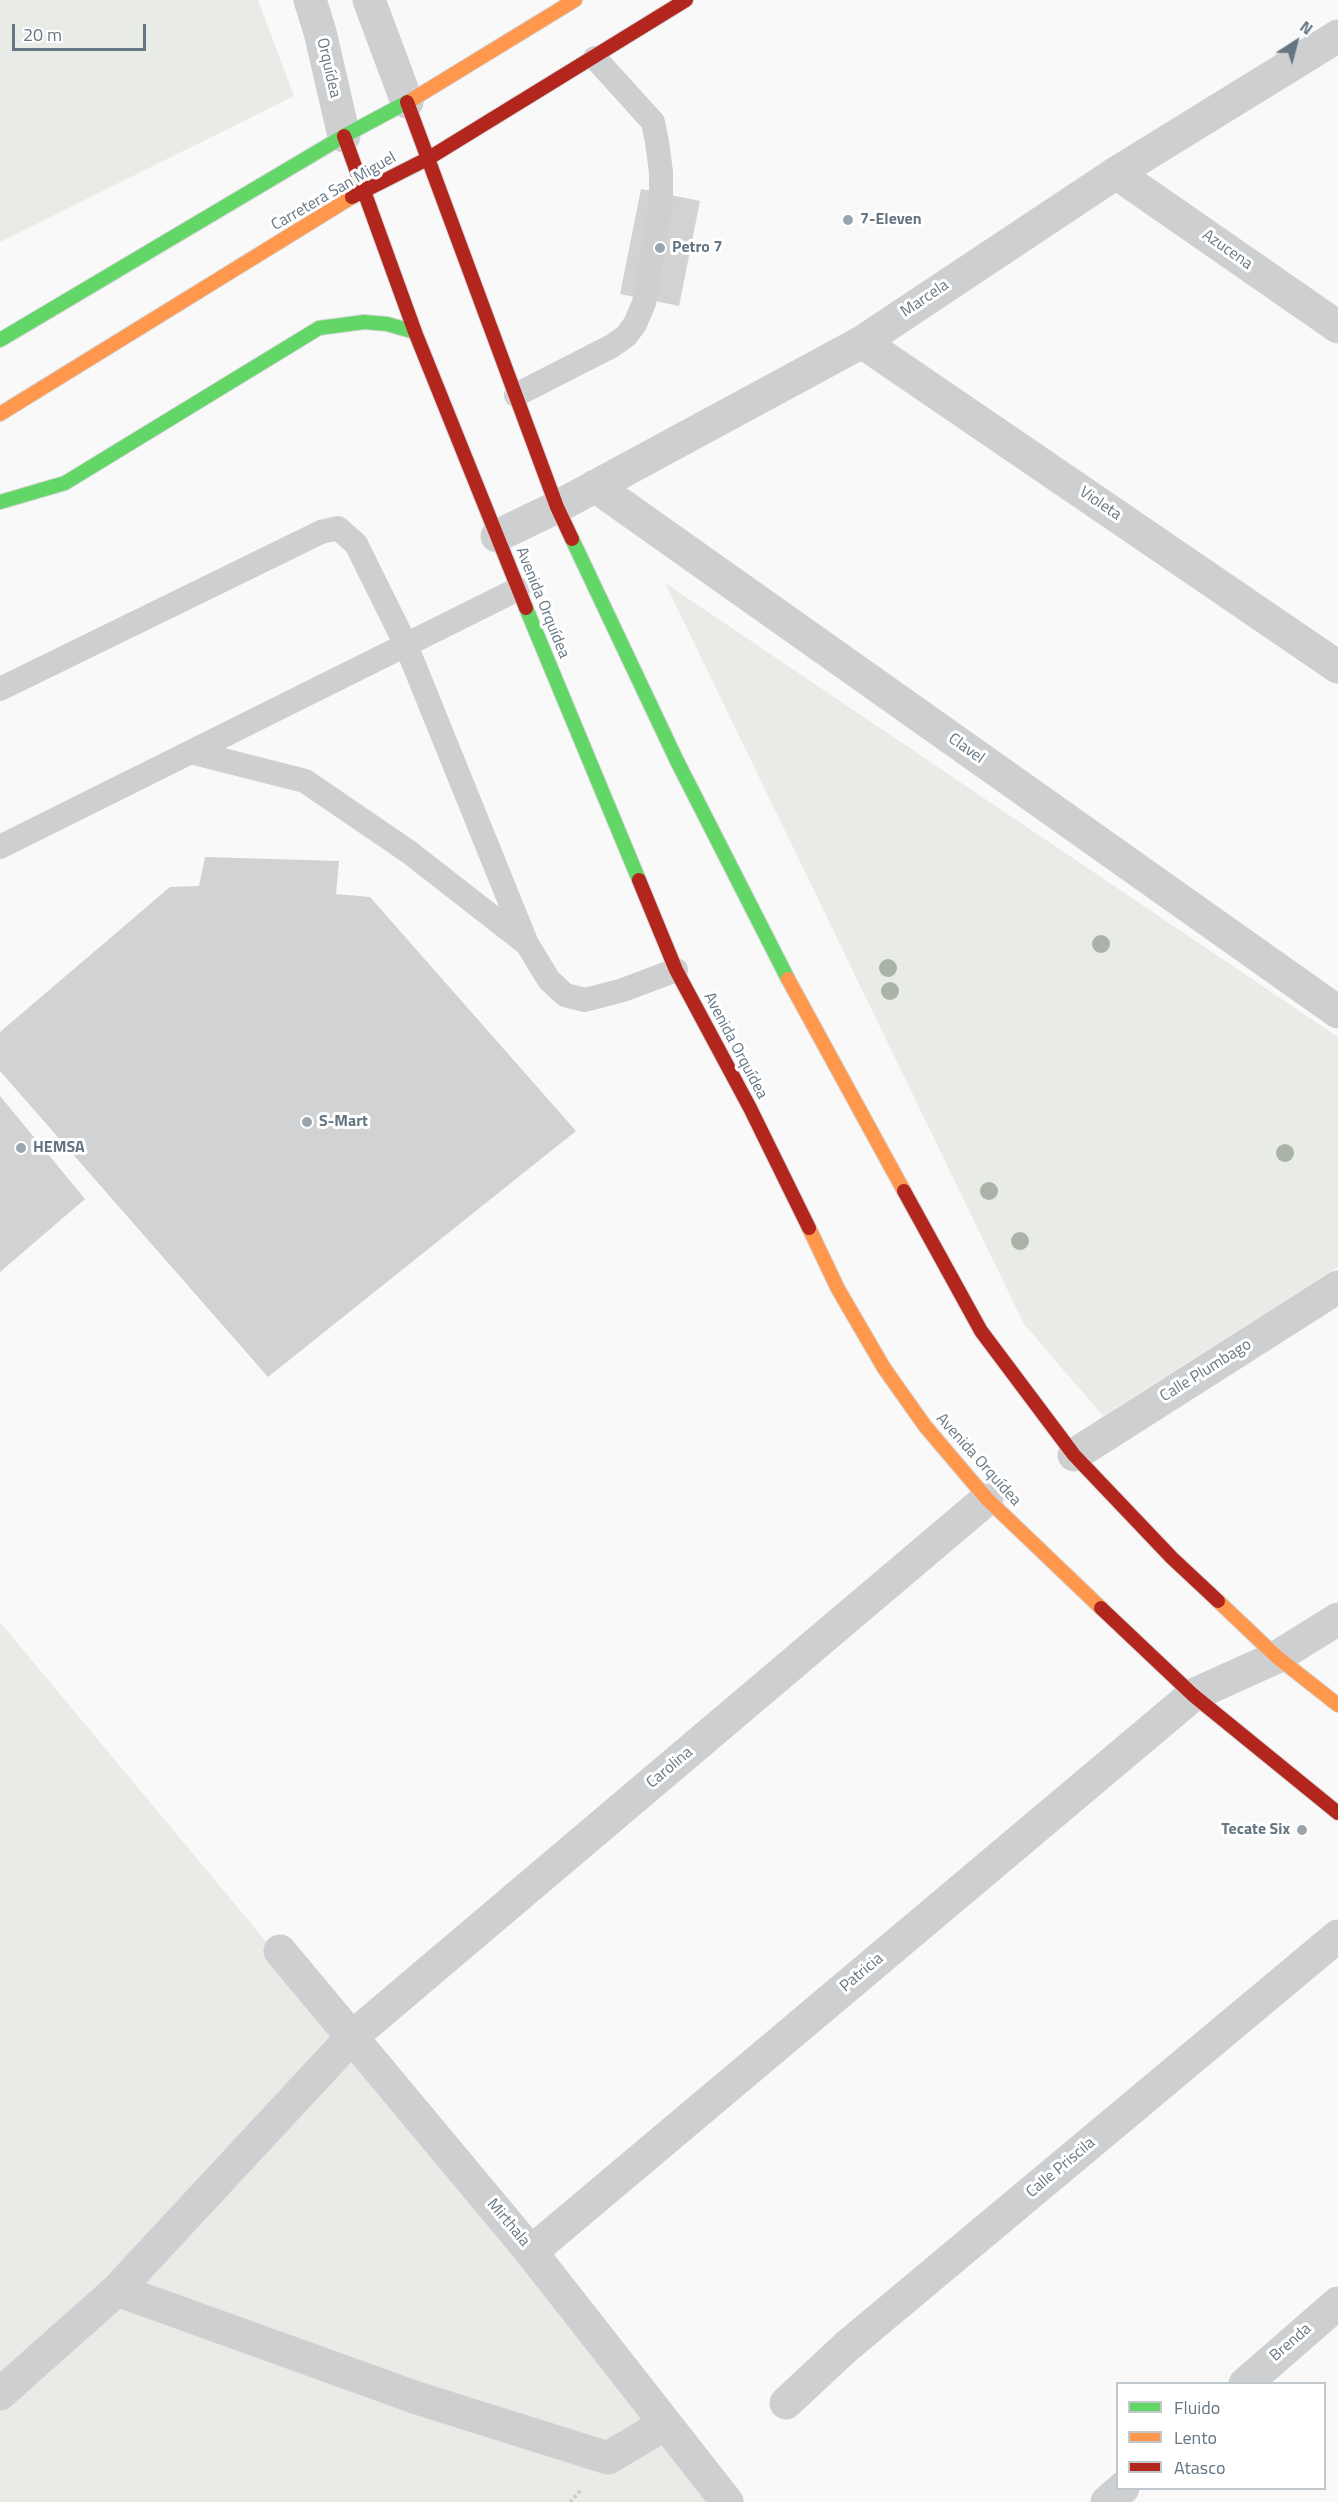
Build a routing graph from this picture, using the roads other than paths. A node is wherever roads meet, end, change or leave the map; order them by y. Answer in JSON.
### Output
{"nodes":[{"id":1,"x":310,"y":0,"type":"edge"},
{"id":2,"x":369,"y":0,"type":"edge"},
{"id":3,"x":574,"y":0,"type":"edge"},
{"id":4,"x":686,"y":0,"type":"edge"},
{"id":5,"x":1338,"y":36,"type":"edge"},
{"id":6,"x":595,"y":58,"type":"junction"},
{"id":7,"x":407,"y":102,"type":"junction"},
{"id":8,"x":344,"y":136,"type":"junction"},
{"id":9,"x":429,"y":158,"type":"junction"},
{"id":10,"x":1116,"y":173,"type":"junction"},
{"id":11,"x":365,"y":189,"type":"junction"},
{"id":12,"x":1338,"y":327,"type":"edge"},
{"id":13,"x":415,"y":332,"type":"junction"},
{"id":14,"x":0,"y":340,"type":"edge"},
{"id":15,"x":862,"y":342,"type":"junction"},
{"id":16,"x":516,"y":394,"type":"junction"},
{"id":17,"x":0,"y":414,"type":"edge"},
{"id":18,"x":594,"y":486,"type":"junction"},
{"id":19,"x":0,"y":502,"type":"edge"},
{"id":20,"x":557,"y":507,"type":"junction"},
{"id":21,"x":497,"y":536,"type":"junction"},
{"id":22,"x":518,"y":590,"type":"junction"},
{"id":23,"x":406,"y":645,"type":"junction"},
{"id":24,"x":1338,"y":667,"type":"edge"},
{"id":25,"x":0,"y":689,"type":"edge"},
{"id":26,"x":191,"y":752,"type":"junction"},
{"id":27,"x":0,"y":847,"type":"edge"},
{"id":28,"x":527,"y":944,"type":"junction"},
{"id":29,"x":675,"y":970,"type":"junction"},
{"id":30,"x":1338,"y":1012,"type":"edge"},
{"id":31,"x":1338,"y":1287,"type":"edge"},
{"id":32,"x":1074,"y":1455,"type":"junction"},
{"id":33,"x":987,"y":1499,"type":"junction"},
{"id":34,"x":1338,"y":1619,"type":"edge"},
{"id":35,"x":1277,"y":1657,"type":"junction"},
{"id":36,"x":1193,"y":1695,"type":"junction"},
{"id":37,"x":1338,"y":1705,"type":"edge"},
{"id":38,"x":1338,"y":1813,"type":"edge"},
{"id":39,"x":1338,"y":1936,"type":"edge"},
{"id":40,"x":280,"y":1951,"type":"dead end"},
{"id":41,"x":353,"y":2036,"type":"junction"},
{"id":42,"x":531,"y":2252,"type":"junction"},
{"id":43,"x":117,"y":2290,"type":"junction"},
{"id":44,"x":1338,"y":2303,"type":"edge"},
{"id":45,"x":1247,"y":2382,"type":"edge"},
{"id":46,"x":0,"y":2394,"type":"edge"},
{"id":47,"x":786,"y":2403,"type":"dead end"},
{"id":48,"x":665,"y":2424,"type":"junction"},
{"id":49,"x":1121,"y":2490,"type":"edge"},
{"id":50,"x":727,"y":2502,"type":"edge"},
{"id":51,"x":1107,"y":2502,"type":"edge"}],
"edges":[{"from":1,"to":8,"type":"street","name":"Orquídea"},
{"from":2,"to":7,"type":"street"},
{"from":3,"to":7,"type":"street"},
{"from":4,"to":6,"type":"street","name":"Carretera San Miguel"},
{"from":5,"to":10,"type":"street","name":"Marcela"},
{"from":6,"to":9,"type":"street","name":"Carretera San Miguel"},
{"from":6,"to":16,"type":"lane"},
{"from":7,"to":8,"type":"street"},
{"from":7,"to":9,"type":"street"},
{"from":8,"to":11,"type":"street","name":"Avenida Orquídea"},
{"from":8,"to":14,"type":"street"},
{"from":9,"to":11,"type":"street","name":"Carretera San Miguel"},
{"from":9,"to":16,"type":"street"},
{"from":10,"to":12,"type":"street","name":"Azucena"},
{"from":10,"to":15,"type":"street","name":"Marcela"},
{"from":11,"to":13,"type":"street","name":"Avenida Orquídea"},
{"from":11,"to":17,"type":"street","name":"Carretera San Miguel"},
{"from":13,"to":19,"type":"street"},
{"from":13,"to":21,"type":"street","name":"Avenida Orquídea"},
{"from":15,"to":18,"type":"street","name":"Marcela"},
{"from":15,"to":24,"type":"street","name":"Violeta"},
{"from":16,"to":20,"type":"street"},
{"from":18,"to":20,"type":"street","name":"Marcela"},
{"from":18,"to":30,"type":"street","name":"Clavel"},
{"from":20,"to":21,"type":"street","name":"Marcela"},
{"from":20,"to":32,"type":"street"},
{"from":21,"to":22,"type":"street","name":"Avenida Orquídea"},
{"from":22,"to":23,"type":"lane"},
{"from":22,"to":29,"type":"street","name":"Avenida Orquídea"},
{"from":23,"to":25,"type":"lane"},
{"from":23,"to":26,"type":"lane"},
{"from":23,"to":28,"type":"lane"},
{"from":26,"to":27,"type":"lane"},
{"from":26,"to":28,"type":"lane"},
{"from":28,"to":29,"type":"lane"},
{"from":29,"to":33,"type":"street","name":"Avenida Orquídea"},
{"from":31,"to":32,"type":"street","name":"Calle Plumbago"},
{"from":32,"to":35,"type":"street"},
{"from":33,"to":36,"type":"street","name":"Avenida Orquídea"},
{"from":33,"to":41,"type":"street","name":"Carolina"},
{"from":34,"to":35,"type":"street","name":"Patricia"},
{"from":35,"to":36,"type":"street","name":"Patricia"},
{"from":35,"to":37,"type":"street"},
{"from":36,"to":38,"type":"street","name":"Avenida Orquídea"},
{"from":36,"to":42,"type":"street","name":"Patricia"},
{"from":39,"to":47,"type":"street","name":"Calle Priscila"},
{"from":40,"to":41,"type":"street","name":"Mirthala"},
{"from":41,"to":42,"type":"street","name":"Mirthala"},
{"from":41,"to":43,"type":"street","name":"Carolina"},
{"from":42,"to":48,"type":"street","name":"Mirthala"},
{"from":43,"to":46,"type":"street","name":"Carolina"},
{"from":43,"to":48,"type":"street"},
{"from":44,"to":45,"type":"street","name":"Brenda"},
{"from":48,"to":50,"type":"street","name":"Mirthala"},
{"from":49,"to":51,"type":"street"}]}
